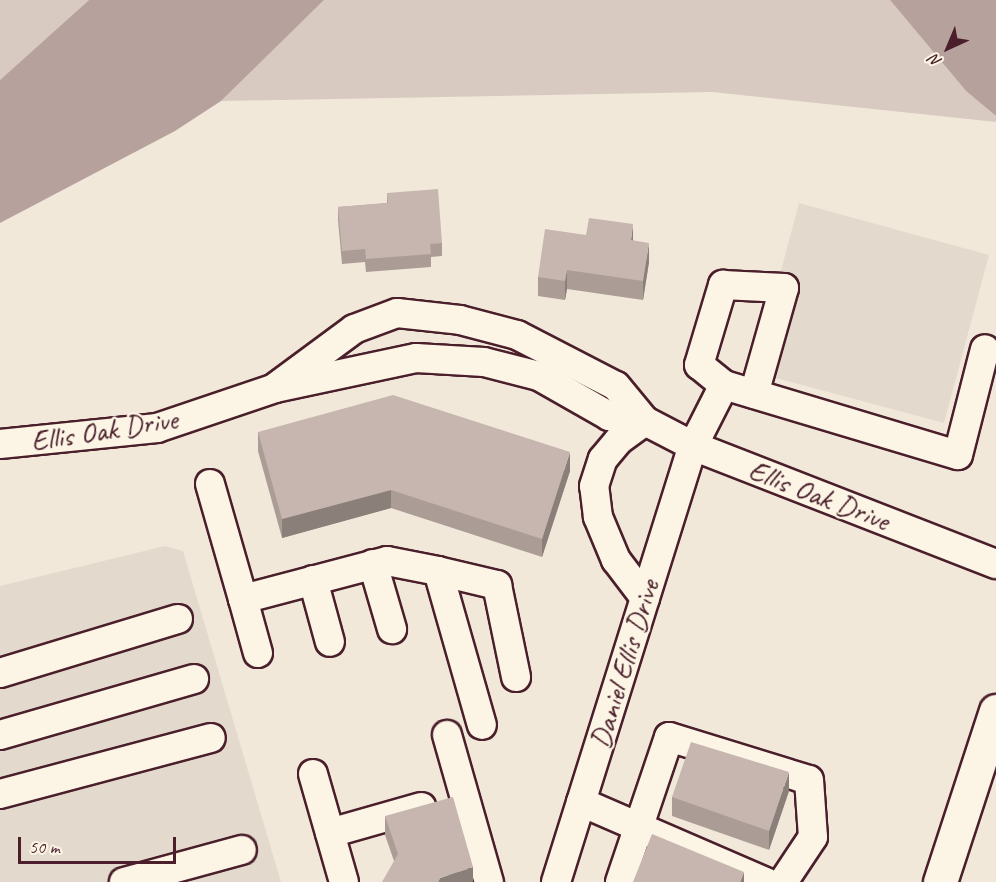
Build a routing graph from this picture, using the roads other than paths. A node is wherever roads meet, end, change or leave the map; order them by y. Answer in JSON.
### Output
{"nodes":[{"id":1,"x":985,"y":349,"type":"dead end"},
{"id":2,"x":724,"y":385,"type":"junction"},
{"id":3,"x":275,"y":388,"type":"junction"},
{"id":4,"x":754,"y":394,"type":"junction"},
{"id":5,"x":645,"y":421,"type":"junction"},
{"id":6,"x":0,"y":444,"type":"edge"},
{"id":7,"x":693,"y":446,"type":"junction"},
{"id":8,"x":210,"y":484,"type":"dead end"},
{"id":9,"x":373,"y":564,"type":"junction"},
{"id":10,"x":996,"y":564,"type":"edge"},
{"id":11,"x":438,"y":571,"type":"junction"},
{"id":12,"x":313,"y":580,"type":"junction"},
{"id":13,"x":243,"y":598,"type":"junction"},
{"id":14,"x":645,"y":598,"type":"junction"},
{"id":15,"x":178,"y":619,"type":"dead end"},
{"id":16,"x":392,"y":629,"type":"dead end"},
{"id":17,"x":330,"y":642,"type":"dead end"},
{"id":18,"x":258,"y":653,"type":"dead end"},
{"id":19,"x":0,"y":673,"type":"edge"},
{"id":20,"x":516,"y":677,"type":"dead end"},
{"id":21,"x":194,"y":679,"type":"dead end"},
{"id":22,"x":996,"y":711,"type":"edge"},
{"id":23,"x":482,"y":725,"type":"dead end"},
{"id":24,"x":0,"y":735,"type":"edge"},
{"id":25,"x":447,"y":735,"type":"dead end"},
{"id":26,"x":211,"y":738,"type":"dead end"},
{"id":27,"x":313,"y":774,"type":"dead end"},
{"id":28,"x":0,"y":794,"type":"edge"},
{"id":29,"x":464,"y":795,"type":"junction"},
{"id":30,"x":581,"y":802,"type":"junction"},
{"id":31,"x":640,"y":828,"type":"junction"},
{"id":32,"x":330,"y":833,"type":"junction"},
{"id":33,"x":242,"y":850,"type":"dead end"},
{"id":34,"x":124,"y":882,"type":"edge"},
{"id":35,"x":344,"y":882,"type":"edge"},
{"id":36,"x":489,"y":882,"type":"edge"},
{"id":37,"x":556,"y":882,"type":"edge"},
{"id":38,"x":620,"y":882,"type":"edge"},
{"id":39,"x":766,"y":882,"type":"edge"},
{"id":40,"x":783,"y":882,"type":"edge"},
{"id":41,"x":940,"y":882,"type":"edge"}],
"edges":[{"from":1,"to":4,"type":"street"},
{"from":2,"to":4,"type":"street"},
{"from":2,"to":4,"type":"street"},
{"from":2,"to":7,"type":"street","name":"Daniel Ellis Drive"},
{"from":3,"to":5,"type":"street","name":"Ellis Oak Drive"},
{"from":3,"to":5,"type":"street","name":"Ellis Oak Drive"},
{"from":3,"to":6,"type":"street","name":"Ellis Oak Drive"},
{"from":5,"to":7,"type":"street","name":"Ellis Oak Drive"},
{"from":5,"to":14,"type":"street"},
{"from":7,"to":10,"type":"street","name":"Ellis Oak Drive"},
{"from":7,"to":14,"type":"street","name":"Daniel Ellis Drive"},
{"from":8,"to":13,"type":"street"},
{"from":9,"to":11,"type":"street"},
{"from":9,"to":12,"type":"street"},
{"from":9,"to":16,"type":"street"},
{"from":11,"to":20,"type":"street"},
{"from":11,"to":23,"type":"street"},
{"from":12,"to":13,"type":"street"},
{"from":12,"to":17,"type":"street"},
{"from":13,"to":18,"type":"street"},
{"from":14,"to":30,"type":"street","name":"Daniel Ellis Drive"},
{"from":15,"to":19,"type":"street"},
{"from":21,"to":24,"type":"street"},
{"from":22,"to":41,"type":"main road"},
{"from":25,"to":29,"type":"street"},
{"from":26,"to":28,"type":"street"},
{"from":27,"to":32,"type":"street"},
{"from":29,"to":32,"type":"street"},
{"from":29,"to":36,"type":"street"},
{"from":30,"to":31,"type":"street"},
{"from":30,"to":37,"type":"street","name":"Daniel Ellis Drive"},
{"from":31,"to":38,"type":"street"},
{"from":31,"to":39,"type":"street"},
{"from":31,"to":40,"type":"street"},
{"from":32,"to":35,"type":"street"},
{"from":33,"to":34,"type":"street"}]}
